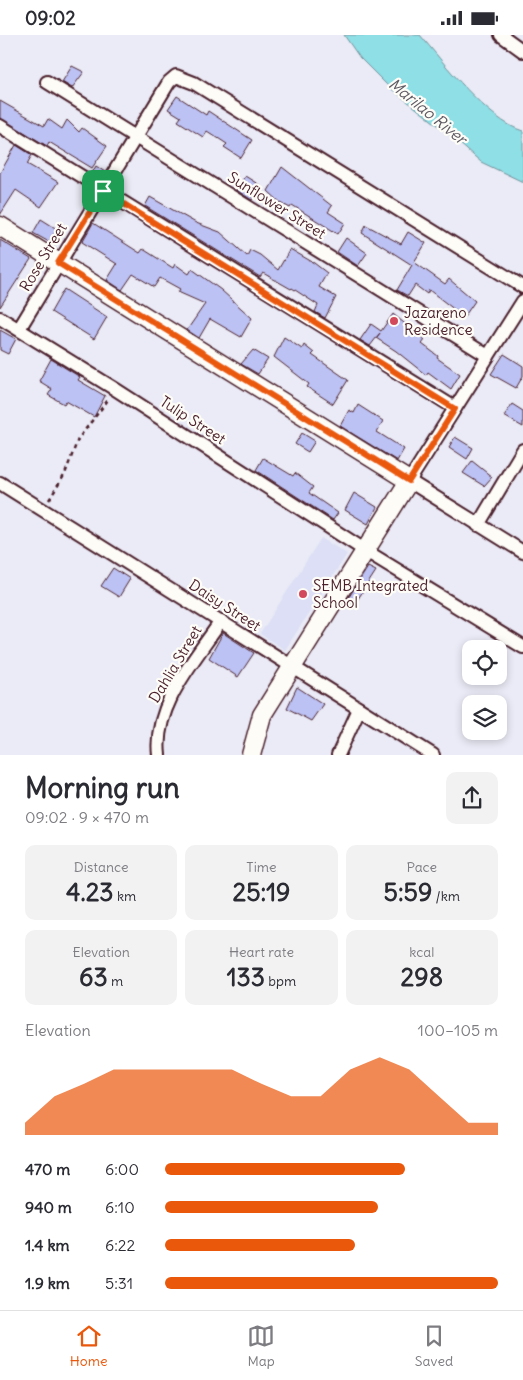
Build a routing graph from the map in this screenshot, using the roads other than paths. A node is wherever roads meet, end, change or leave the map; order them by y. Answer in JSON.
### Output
{"nodes":[{"id":1,"x":501,"y":35,"type":"edge"},
{"id":2,"x":523,"y":51,"type":"edge"},
{"id":3,"x":47,"y":83,"type":"dead end"},
{"id":4,"x":0,"y":127,"type":"edge"},
{"id":5,"x":136,"y":137,"type":"junction"},
{"id":6,"x":103,"y":191,"type":"junction"},
{"id":7,"x":0,"y":226,"type":"edge"},
{"id":8,"x":58,"y":263,"type":"junction"},
{"id":9,"x":523,"y":287,"type":"edge"},
{"id":10,"x":523,"y":301,"type":"edge"},
{"id":11,"x":0,"y":318,"type":"edge"},
{"id":12,"x":19,"y":329,"type":"junction"},
{"id":13,"x":488,"y":357,"type":"junction"},
{"id":14,"x":455,"y":409,"type":"junction"},
{"id":15,"x":523,"y":450,"type":"edge"},
{"id":16,"x":409,"y":481,"type":"junction"},
{"id":17,"x":0,"y":483,"type":"edge"},
{"id":18,"x":478,"y":525,"type":"junction"},
{"id":19,"x":366,"y":551,"type":"junction"},
{"id":20,"x":523,"y":552,"type":"edge"},
{"id":21,"x":221,"y":621,"type":"junction"},
{"id":22,"x":523,"y":647,"type":"edge"},
{"id":23,"x":291,"y":667,"type":"junction"},
{"id":24,"x":359,"y":709,"type":"junction"},
{"id":25,"x":426,"y":753,"type":"edge"},
{"id":26,"x":159,"y":755,"type":"edge"},
{"id":27,"x":250,"y":755,"type":"edge"},
{"id":28,"x":338,"y":755,"type":"edge"}],
"edges":[{"from":1,"to":2,"type":"street"},
{"from":3,"to":5,"type":"street","name":"Sunflower Street"},
{"from":4,"to":6,"type":"street"},
{"from":5,"to":6,"type":"street","name":"Rose Street"},
{"from":5,"to":9,"type":"street","name":"Rose Street"},
{"from":5,"to":13,"type":"street","name":"Sunflower Street"},
{"from":6,"to":8,"type":"street","name":"Rose Street"},
{"from":6,"to":14,"type":"street"},
{"from":7,"to":8,"type":"street"},
{"from":8,"to":12,"type":"street","name":"Rose Street"},
{"from":8,"to":16,"type":"street"},
{"from":10,"to":13,"type":"street"},
{"from":11,"to":12,"type":"street","name":"Tulip Street"},
{"from":12,"to":19,"type":"street","name":"Tulip Street"},
{"from":13,"to":14,"type":"street"},
{"from":14,"to":16,"type":"street"},
{"from":15,"to":18,"type":"street"},
{"from":16,"to":18,"type":"street"},
{"from":16,"to":19,"type":"street"},
{"from":17,"to":21,"type":"street","name":"Daisy Street"},
{"from":18,"to":20,"type":"street"},
{"from":19,"to":22,"type":"street","name":"Tulip Street"},
{"from":19,"to":23,"type":"street"},
{"from":21,"to":23,"type":"street","name":"Daisy Street"},
{"from":21,"to":26,"type":"street","name":"Dahlia Street"},
{"from":23,"to":24,"type":"street","name":"Daisy Street"},
{"from":23,"to":27,"type":"street"},
{"from":24,"to":25,"type":"street","name":"Daisy Street"},
{"from":24,"to":28,"type":"street"}]}
